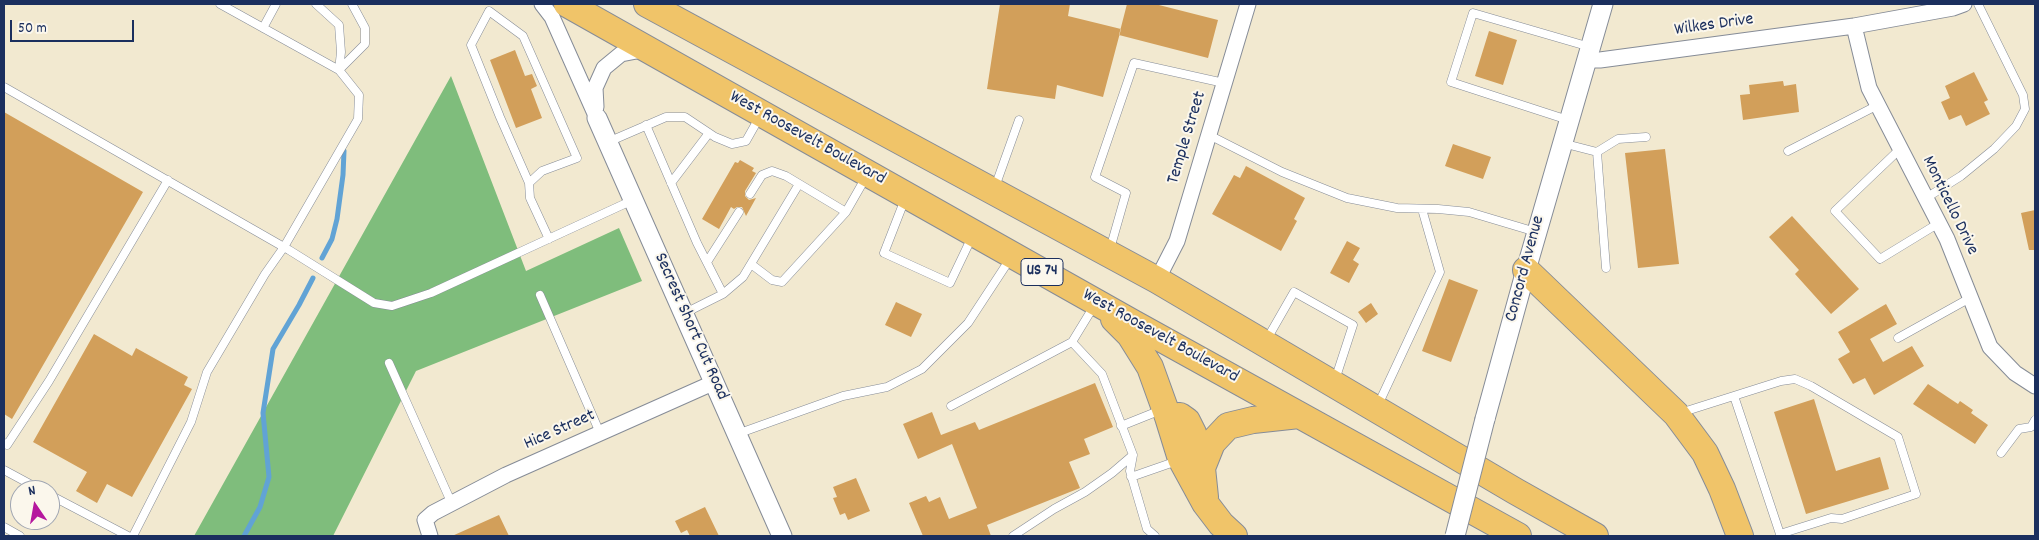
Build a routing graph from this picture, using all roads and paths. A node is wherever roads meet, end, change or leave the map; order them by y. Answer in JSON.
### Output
{"nodes":[{"id":1,"x":220,"y":4,"type":"edge"},
{"id":2,"x":276,"y":4,"type":"edge"},
{"id":3,"x":316,"y":4,"type":"edge"},
{"id":4,"x":352,"y":4,"type":"edge"},
{"id":5,"x":542,"y":4,"type":"edge"},
{"id":6,"x":567,"y":4,"type":"edge"},
{"id":7,"x":648,"y":4,"type":"edge"},
{"id":8,"x":1248,"y":4,"type":"edge"},
{"id":9,"x":1603,"y":4,"type":"edge"},
{"id":10,"x":1964,"y":4,"type":"edge"},
{"id":11,"x":1978,"y":4,"type":"edge"},
{"id":12,"x":230,"y":6,"type":"edge"},
{"id":13,"x":491,"y":7,"type":"edge"},
{"id":14,"x":1854,"y":26,"type":"junction"},
{"id":15,"x":263,"y":28,"type":"junction"},
{"id":16,"x":647,"y":49,"type":"junction"},
{"id":17,"x":1588,"y":54,"type":"junction"},
{"id":18,"x":339,"y":70,"type":"junction"},
{"id":19,"x":1224,"y":83,"type":"junction"},
{"id":20,"x":4,"y":87,"type":"edge"},
{"id":21,"x":1878,"y":105,"type":"junction"},
{"id":22,"x":762,"y":114,"type":"junction"},
{"id":23,"x":597,"y":118,"type":"junction"},
{"id":24,"x":1019,"y":120,"type":"dead end"},
{"id":25,"x":1568,"y":120,"type":"junction"},
{"id":26,"x":646,"y":125,"type":"junction"},
{"id":27,"x":709,"y":133,"type":"junction"},
{"id":28,"x":1209,"y":135,"type":"junction"},
{"id":29,"x":1646,"y":137,"type":"dead end"},
{"id":30,"x":608,"y":142,"type":"junction"},
{"id":31,"x":1562,"y":143,"type":"junction"},
{"id":32,"x":1900,"y":149,"type":"junction"},
{"id":33,"x":1788,"y":151,"type":"dead end"},
{"id":34,"x":1597,"y":152,"type":"junction"},
{"id":35,"x":868,"y":173,"type":"junction"},
{"id":36,"x":168,"y":180,"type":"junction"},
{"id":37,"x":529,"y":183,"type":"junction"},
{"id":38,"x":671,"y":183,"type":"junction"},
{"id":39,"x":800,"y":184,"type":"junction"},
{"id":40,"x":993,"y":191,"type":"junction"},
{"id":41,"x":750,"y":194,"type":"dead end"},
{"id":42,"x":907,"y":195,"type":"junction"},
{"id":43,"x":1926,"y":198,"type":"junction"},
{"id":44,"x":634,"y":200,"type":"junction"},
{"id":45,"x":1422,"y":209,"type":"junction"},
{"id":46,"x":739,"y":212,"type":"dead end"},
{"id":47,"x":846,"y":212,"type":"junction"},
{"id":48,"x":1938,"y":223,"type":"junction"},
{"id":49,"x":1536,"y":232,"type":"junction"},
{"id":50,"x":974,"y":233,"type":"junction"},
{"id":51,"x":548,"y":239,"type":"junction"},
{"id":52,"x":284,"y":247,"type":"junction"},
{"id":53,"x":1109,"y":254,"type":"junction"},
{"id":54,"x":1013,"y":255,"type":"junction"},
{"id":55,"x":707,"y":262,"type":"junction"},
{"id":56,"x":751,"y":264,"type":"junction"},
{"id":57,"x":1606,"y":268,"type":"dead end"},
{"id":58,"x":1526,"y":270,"type":"junction"},
{"id":59,"x":1156,"y":280,"type":"junction"},
{"id":60,"x":723,"y":294,"type":"junction"},
{"id":61,"x":540,"y":295,"type":"dead end"},
{"id":62,"x":1970,"y":298,"type":"junction"},
{"id":63,"x":1098,"y":303,"type":"junction"},
{"id":64,"x":684,"y":314,"type":"junction"},
{"id":65,"x":1898,"y":338,"type":"dead end"},
{"id":66,"x":1072,"y":342,"type":"junction"},
{"id":67,"x":1264,"y":343,"type":"junction"},
{"id":68,"x":389,"y":363,"type":"dead end"},
{"id":69,"x":715,"y":382,"type":"junction"},
{"id":70,"x":1334,"y":384,"type":"junction"},
{"id":71,"x":2035,"y":386,"type":"edge"},
{"id":72,"x":1734,"y":396,"type":"junction"},
{"id":73,"x":951,"y":406,"type":"dead end"},
{"id":74,"x":1376,"y":409,"type":"junction"},
{"id":75,"x":1167,"y":412,"type":"junction"},
{"id":76,"x":1676,"y":414,"type":"junction"},
{"id":77,"x":1299,"y":415,"type":"junction"},
{"id":78,"x":2035,"y":420,"type":"edge"},
{"id":79,"x":1121,"y":426,"type":"junction"},
{"id":80,"x":600,"y":433,"type":"junction"},
{"id":81,"x":737,"y":434,"type":"junction"},
{"id":82,"x":5,"y":446,"type":"edge"},
{"id":83,"x":2001,"y":453,"type":"dead end"},
{"id":84,"x":1132,"y":455,"type":"junction"},
{"id":85,"x":1192,"y":464,"type":"junction"},
{"id":86,"x":4,"y":470,"type":"edge"},
{"id":87,"x":1131,"y":477,"type":"junction"},
{"id":88,"x":22,"y":480,"type":"edge"},
{"id":89,"x":1722,"y":489,"type":"junction"},
{"id":90,"x":60,"y":500,"type":"edge"},
{"id":91,"x":452,"y":504,"type":"junction"},
{"id":92,"x":4,"y":527,"type":"edge"},
{"id":93,"x":1781,"y":535,"type":"edge"},
{"id":94,"x":20,"y":536,"type":"edge"},
{"id":95,"x":128,"y":536,"type":"edge"},
{"id":96,"x":133,"y":536,"type":"edge"},
{"id":97,"x":430,"y":536,"type":"edge"},
{"id":98,"x":782,"y":536,"type":"edge"},
{"id":99,"x":1013,"y":536,"type":"edge"},
{"id":100,"x":1155,"y":536,"type":"edge"},
{"id":101,"x":1234,"y":536,"type":"edge"},
{"id":102,"x":1454,"y":536,"type":"edge"},
{"id":103,"x":1518,"y":536,"type":"edge"},
{"id":104,"x":1596,"y":536,"type":"edge"},
{"id":105,"x":1718,"y":536,"type":"edge"},
{"id":106,"x":1740,"y":536,"type":"edge"}],
"edges":[{"from":1,"to":12,"type":"lane"},
{"from":2,"to":15,"type":"lane"},
{"from":3,"to":18,"type":"lane"},
{"from":4,"to":18,"type":"lane"},
{"from":5,"to":23,"type":"street","name":"Secrest Short Cut Road"},
{"from":6,"to":16,"type":"highway","name":"West Roosevelt Boulevard","number":"US 74"},
{"from":7,"to":40,"type":"highway","number":"US 74"},
{"from":8,"to":19,"type":"street","name":"Temple Street"},
{"from":9,"to":17,"type":"street","name":"Concord Avenue"},
{"from":10,"to":14,"type":"street","name":"Wilkes Drive"},
{"from":11,"to":43,"type":"lane"},
{"from":12,"to":15,"type":"lane"},
{"from":13,"to":37,"type":"lane"},
{"from":13,"to":37,"type":"lane"},
{"from":14,"to":17,"type":"street","name":"Wilkes Drive"},
{"from":14,"to":21,"type":"street","name":"Monticello Drive"},
{"from":15,"to":18,"type":"lane"},
{"from":16,"to":22,"type":"highway","name":"West Roosevelt Boulevard","number":"US 74"},
{"from":16,"to":23,"type":"street","name":"Secrest Short Cut Road"},
{"from":17,"to":25,"type":"street","name":"Concord Avenue"},
{"from":17,"to":25,"type":"lane"},
{"from":18,"to":52,"type":"lane"},
{"from":19,"to":28,"type":"street","name":"Temple Street"},
{"from":19,"to":53,"type":"lane"},
{"from":20,"to":36,"type":"lane"},
{"from":21,"to":32,"type":"street","name":"Monticello Drive"},
{"from":21,"to":33,"type":"lane"},
{"from":22,"to":27,"type":"lane"},
{"from":22,"to":35,"type":"highway","name":"West Roosevelt Boulevard","number":"US 74"},
{"from":23,"to":30,"type":"street","name":"Secrest Short Cut Road"},
{"from":24,"to":40,"type":"lane"},
{"from":25,"to":31,"type":"street","name":"Concord Avenue"},
{"from":26,"to":27,"type":"lane"},
{"from":26,"to":30,"type":"lane"},
{"from":26,"to":38,"type":"lane"},
{"from":27,"to":38,"type":"lane"},
{"from":28,"to":45,"type":"lane"},
{"from":28,"to":59,"type":"street","name":"Temple Street"},
{"from":29,"to":34,"type":"lane"},
{"from":30,"to":44,"type":"street","name":"Secrest Short Cut Road"},
{"from":31,"to":34,"type":"lane"},
{"from":31,"to":49,"type":"street","name":"Concord Avenue"},
{"from":32,"to":43,"type":"street","name":"Monticello Drive"},
{"from":32,"to":48,"type":"lane"},
{"from":34,"to":57,"type":"lane"},
{"from":35,"to":42,"type":"highway","name":"West Roosevelt Boulevard","number":"US 74"},
{"from":35,"to":47,"type":"lane"},
{"from":36,"to":52,"type":"lane"},
{"from":36,"to":82,"type":"lane"},
{"from":37,"to":51,"type":"lane"},
{"from":38,"to":55,"type":"lane"},
{"from":39,"to":41,"type":"lane"},
{"from":39,"to":47,"type":"lane"},
{"from":39,"to":56,"type":"lane"},
{"from":40,"to":53,"type":"highway","number":"US 74"},
{"from":42,"to":50,"type":"highway","name":"West Roosevelt Boulevard","number":"US 74"},
{"from":42,"to":50,"type":"lane"},
{"from":43,"to":48,"type":"street","name":"Monticello Drive"},
{"from":44,"to":51,"type":"lane"},
{"from":44,"to":64,"type":"street","name":"Secrest Short Cut Road"},
{"from":45,"to":49,"type":"lane"},
{"from":45,"to":74,"type":"lane"},
{"from":46,"to":55,"type":"lane"},
{"from":47,"to":56,"type":"lane"},
{"from":48,"to":62,"type":"street","name":"Monticello Drive"},
{"from":49,"to":58,"type":"street","name":"Concord Avenue"},
{"from":50,"to":54,"type":"highway","name":"West Roosevelt Boulevard","number":"US 74"},
{"from":51,"to":52,"type":"lane"},
{"from":52,"to":96,"type":"lane"},
{"from":53,"to":59,"type":"highway","number":"US 74"},
{"from":54,"to":63,"type":"highway","name":"West Roosevelt Boulevard","number":"US 74"},
{"from":54,"to":81,"type":"lane"},
{"from":55,"to":60,"type":"lane"},
{"from":56,"to":60,"type":"lane"},
{"from":58,"to":76,"type":"highway"},
{"from":58,"to":102,"type":"street","name":"Concord Avenue","bridge":true},
{"from":59,"to":67,"type":"highway","number":"US 74"},
{"from":60,"to":64,"type":"lane"},
{"from":61,"to":80,"type":"lane"},
{"from":62,"to":65,"type":"lane"},
{"from":62,"to":71,"type":"street","name":"Monticello Drive"},
{"from":63,"to":66,"type":"lane"},
{"from":63,"to":75,"type":"highway"},
{"from":63,"to":77,"type":"highway","name":"West Roosevelt Boulevard","number":"US 74"},
{"from":64,"to":69,"type":"street","name":"Secrest Short Cut Road"},
{"from":66,"to":73,"type":"lane"},
{"from":66,"to":79,"type":"lane"},
{"from":67,"to":70,"type":"highway","number":"US 74"},
{"from":67,"to":70,"type":"lane"},
{"from":68,"to":91,"type":"lane"},
{"from":69,"to":80,"type":"street","name":"Hice Street"},
{"from":69,"to":81,"type":"street","name":"Secrest Short Cut Road"},
{"from":70,"to":74,"type":"highway","number":"US 74"},
{"from":72,"to":76,"type":"lane"},
{"from":72,"to":93,"type":"lane"},
{"from":72,"to":93,"type":"lane"},
{"from":74,"to":104,"type":"highway","number":"US 74"},
{"from":75,"to":79,"type":"lane"},
{"from":75,"to":85,"type":"highway"},
{"from":76,"to":89,"type":"highway"},
{"from":77,"to":85,"type":"highway"},
{"from":77,"to":103,"type":"highway","name":"West Roosevelt Boulevard","number":"US 74"},
{"from":78,"to":83,"type":"lane"},
{"from":79,"to":84,"type":"lane"},
{"from":80,"to":91,"type":"street","name":"Hice Street"},
{"from":81,"to":98,"type":"street","name":"Secrest Short Cut Road"},
{"from":84,"to":87,"type":"lane"},
{"from":84,"to":99,"type":"lane"},
{"from":85,"to":87,"type":"lane"},
{"from":85,"to":101,"type":"highway"},
{"from":86,"to":88,"type":"lane"},
{"from":87,"to":100,"type":"lane"},
{"from":89,"to":105,"type":"highway"},
{"from":89,"to":106,"type":"highway"},
{"from":90,"to":95,"type":"lane"},
{"from":91,"to":97,"type":"street","name":"Hice Street"},
{"from":92,"to":94,"type":"lane"}]}
